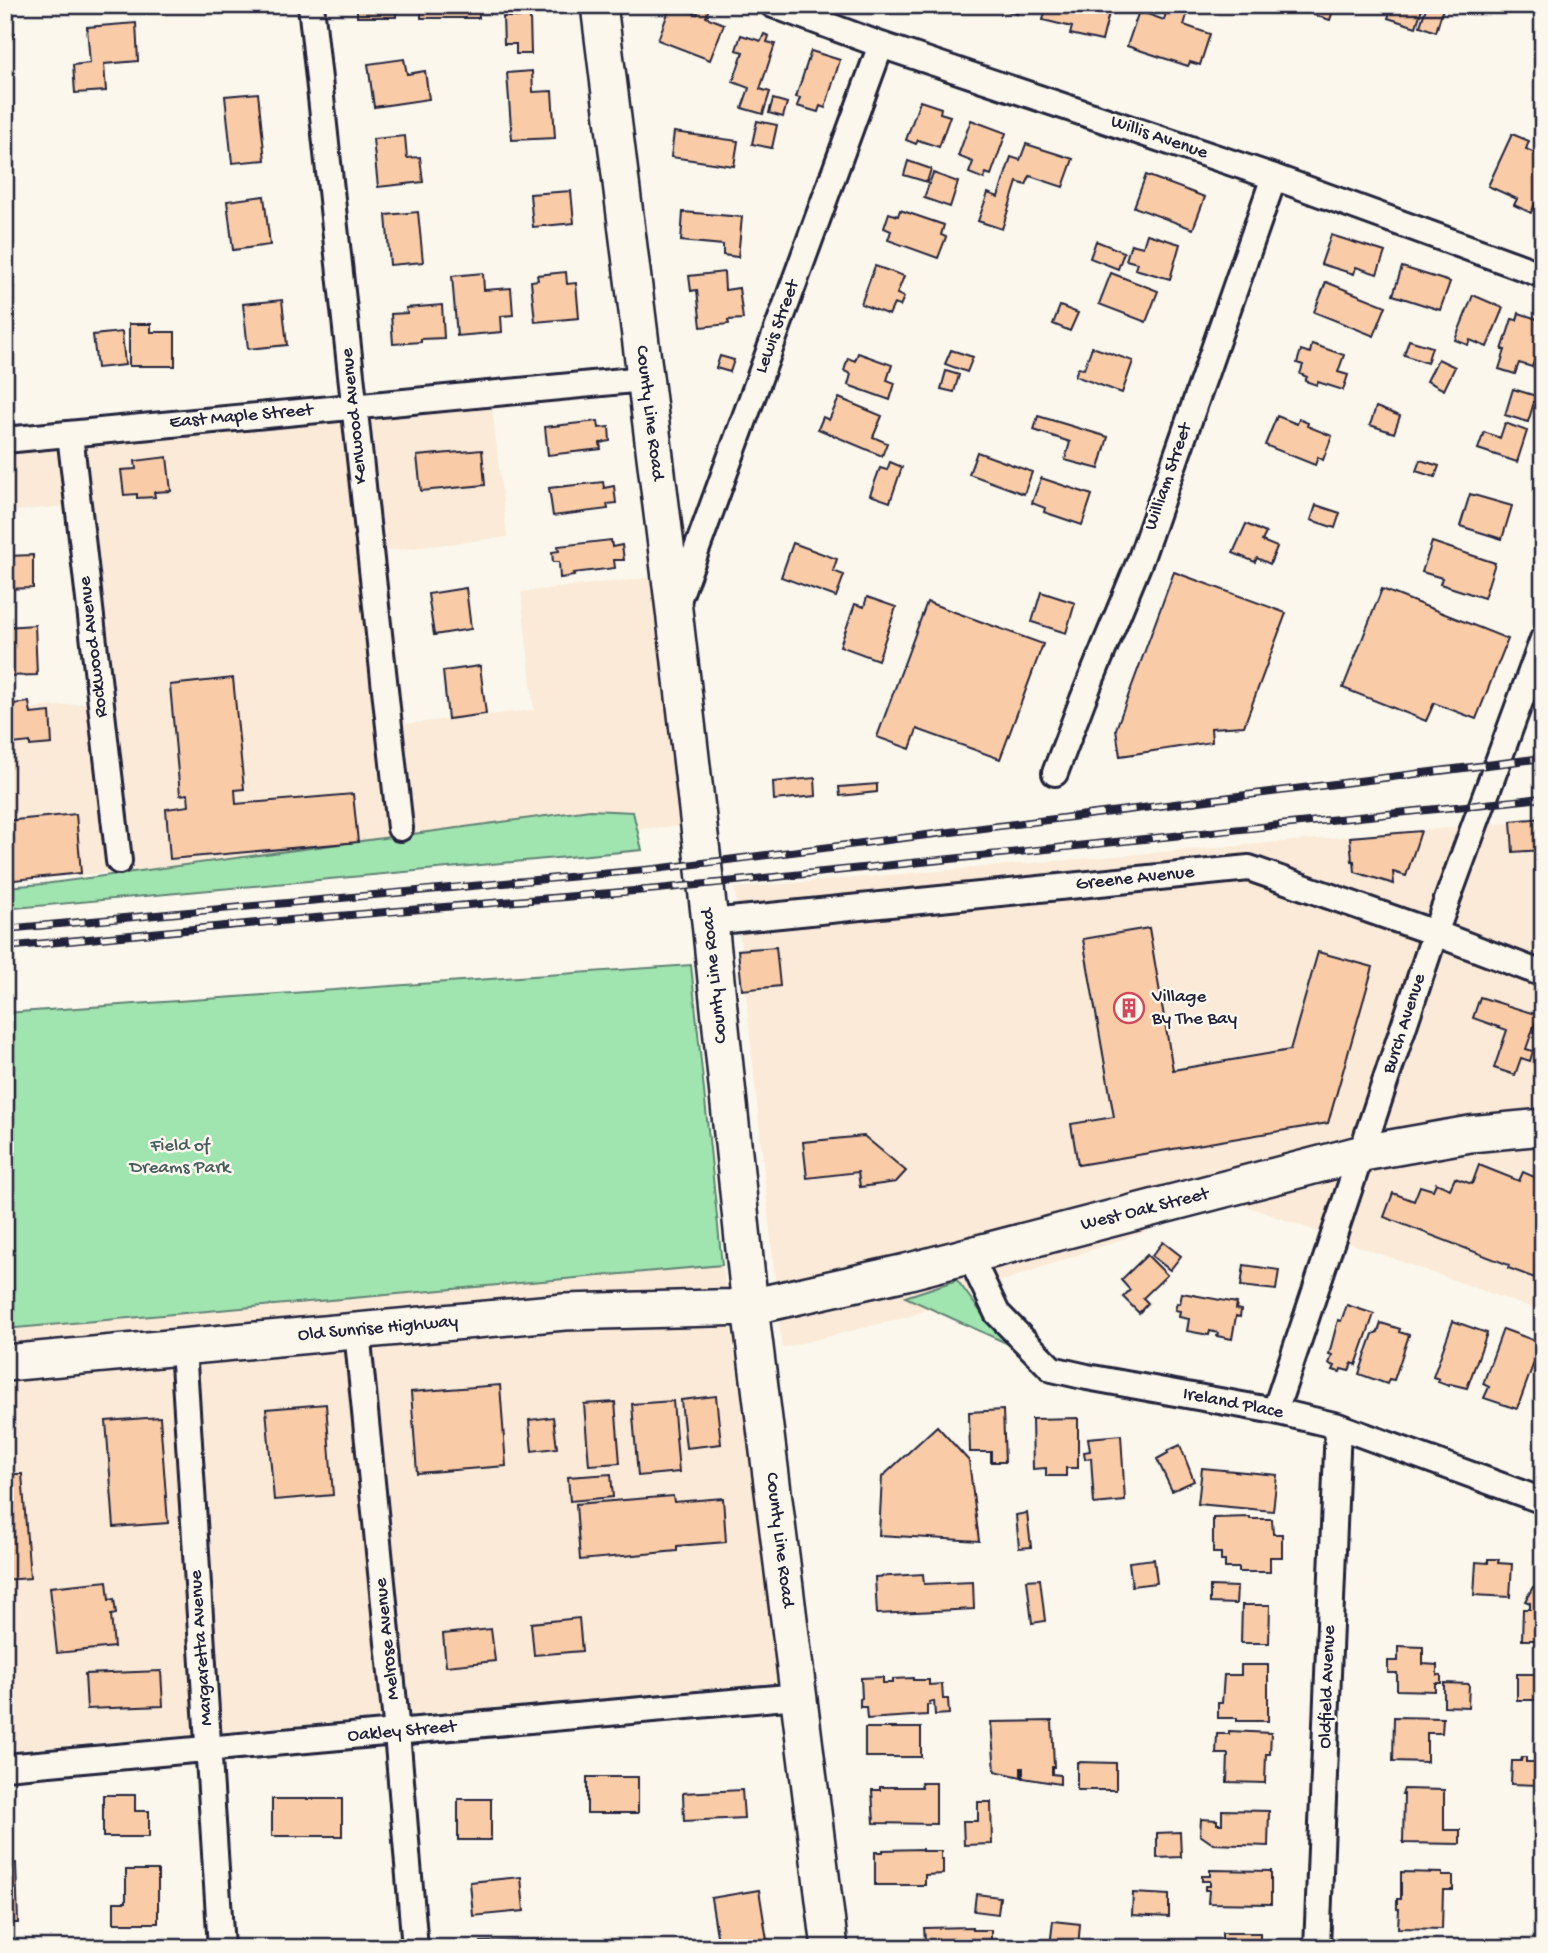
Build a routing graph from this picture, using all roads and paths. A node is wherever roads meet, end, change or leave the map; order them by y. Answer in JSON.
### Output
{"nodes":[{"id":1,"x":311,"y":5,"type":"edge"},
{"id":2,"x":599,"y":5,"type":"edge"},
{"id":3,"x":773,"y":5,"type":"edge"},
{"id":4,"x":881,"y":44,"type":"junction"},
{"id":5,"x":1274,"y":177,"type":"junction"},
{"id":6,"x":1543,"y":275,"type":"edge"},
{"id":7,"x":645,"y":379,"type":"junction"},
{"id":8,"x":354,"y":407,"type":"junction"},
{"id":9,"x":70,"y":434,"type":"junction"},
{"id":10,"x":5,"y":440,"type":"edge"},
{"id":11,"x":674,"y":610,"type":"junction"},
{"id":12,"x":1543,"y":639,"type":"edge"},
{"id":13,"x":1055,"y":773,"type":"dead end"},
{"id":14,"x":400,"y":828,"type":"dead end"},
{"id":15,"x":119,"y":861,"type":"dead end"},
{"id":16,"x":710,"y":922,"type":"junction"},
{"id":17,"x":1435,"y":933,"type":"junction"},
{"id":18,"x":1543,"y":974,"type":"edge"},
{"id":19,"x":1543,"y":1127,"type":"edge"},
{"id":20,"x":1363,"y":1153,"type":"junction"},
{"id":21,"x":970,"y":1256,"type":"junction"},
{"id":22,"x":750,"y":1307,"type":"junction"},
{"id":23,"x":357,"y":1331,"type":"junction"},
{"id":24,"x":183,"y":1348,"type":"junction"},
{"id":25,"x":5,"y":1363,"type":"edge"},
{"id":26,"x":1275,"y":1411,"type":"junction"},
{"id":27,"x":1338,"y":1426,"type":"junction"},
{"id":28,"x":1543,"y":1501,"type":"edge"},
{"id":29,"x":798,"y":1696,"type":"junction"},
{"id":30,"x":397,"y":1733,"type":"junction"},
{"id":31,"x":208,"y":1749,"type":"junction"},
{"id":32,"x":5,"y":1767,"type":"edge"},
{"id":33,"x":221,"y":1948,"type":"edge"},
{"id":34,"x":415,"y":1948,"type":"edge"},
{"id":35,"x":830,"y":1948,"type":"edge"},
{"id":36,"x":1317,"y":1948,"type":"edge"}],
"edges":[{"from":1,"to":8,"type":"street","name":"Kenwood Avenue"},
{"from":2,"to":7,"type":"main road","name":"County Line Road"},
{"from":3,"to":4,"type":"street","name":"Willis Avenue"},
{"from":4,"to":5,"type":"street","name":"Willis Avenue"},
{"from":4,"to":11,"type":"street","name":"Lewis Street"},
{"from":5,"to":6,"type":"street","name":"Willis Avenue"},
{"from":5,"to":13,"type":"street","name":"William Street"},
{"from":7,"to":8,"type":"street","name":"East Maple Street"},
{"from":7,"to":11,"type":"main road","name":"County Line Road"},
{"from":8,"to":9,"type":"street","name":"East Maple Street"},
{"from":8,"to":14,"type":"street","name":"Kenwood Avenue"},
{"from":9,"to":10,"type":"street","name":"East Maple Street"},
{"from":9,"to":15,"type":"street","name":"Rockwood Avenue"},
{"from":11,"to":16,"type":"main road","name":"County Line Road"},
{"from":12,"to":17,"type":"street","name":"Burch Avenue"},
{"from":16,"to":17,"type":"street","name":"Greene Avenue"},
{"from":16,"to":22,"type":"main road","name":"County Line Road"},
{"from":17,"to":18,"type":"street","name":"Greene Avenue"},
{"from":17,"to":20,"type":"street","name":"Burch Avenue"},
{"from":19,"to":20,"type":"main road","name":"West Oak Street"},
{"from":20,"to":21,"type":"main road","name":"West Oak Street"},
{"from":20,"to":26,"type":"street","name":"Burch Avenue"},
{"from":21,"to":22,"type":"main road","name":"West Oak Street"},
{"from":21,"to":26,"type":"street","name":"Ireland Place"},
{"from":22,"to":23,"type":"main road","name":"Old Sunrise Highway"},
{"from":22,"to":29,"type":"main road","name":"County Line Road"},
{"from":23,"to":24,"type":"main road","name":"Old Sunrise Highway"},
{"from":23,"to":30,"type":"street","name":"Melrose Avenue"},
{"from":24,"to":25,"type":"main road","name":"Old Sunrise Highway"},
{"from":24,"to":31,"type":"street","name":"Margaretta Avenue"},
{"from":26,"to":27,"type":"street","name":"Ireland Place"},
{"from":27,"to":28,"type":"street","name":"Ireland Place"},
{"from":27,"to":36,"type":"street","name":"Oldfield Avenue"},
{"from":29,"to":30,"type":"street","name":"Oakley Street"},
{"from":29,"to":35,"type":"main road","name":"County Line Road"},
{"from":30,"to":31,"type":"street","name":"Oakley Street"},
{"from":30,"to":34,"type":"street","name":"Melrose Avenue"},
{"from":31,"to":32,"type":"street","name":"Oakley Street"},
{"from":31,"to":33,"type":"street","name":"Margaretta Avenue"}]}
